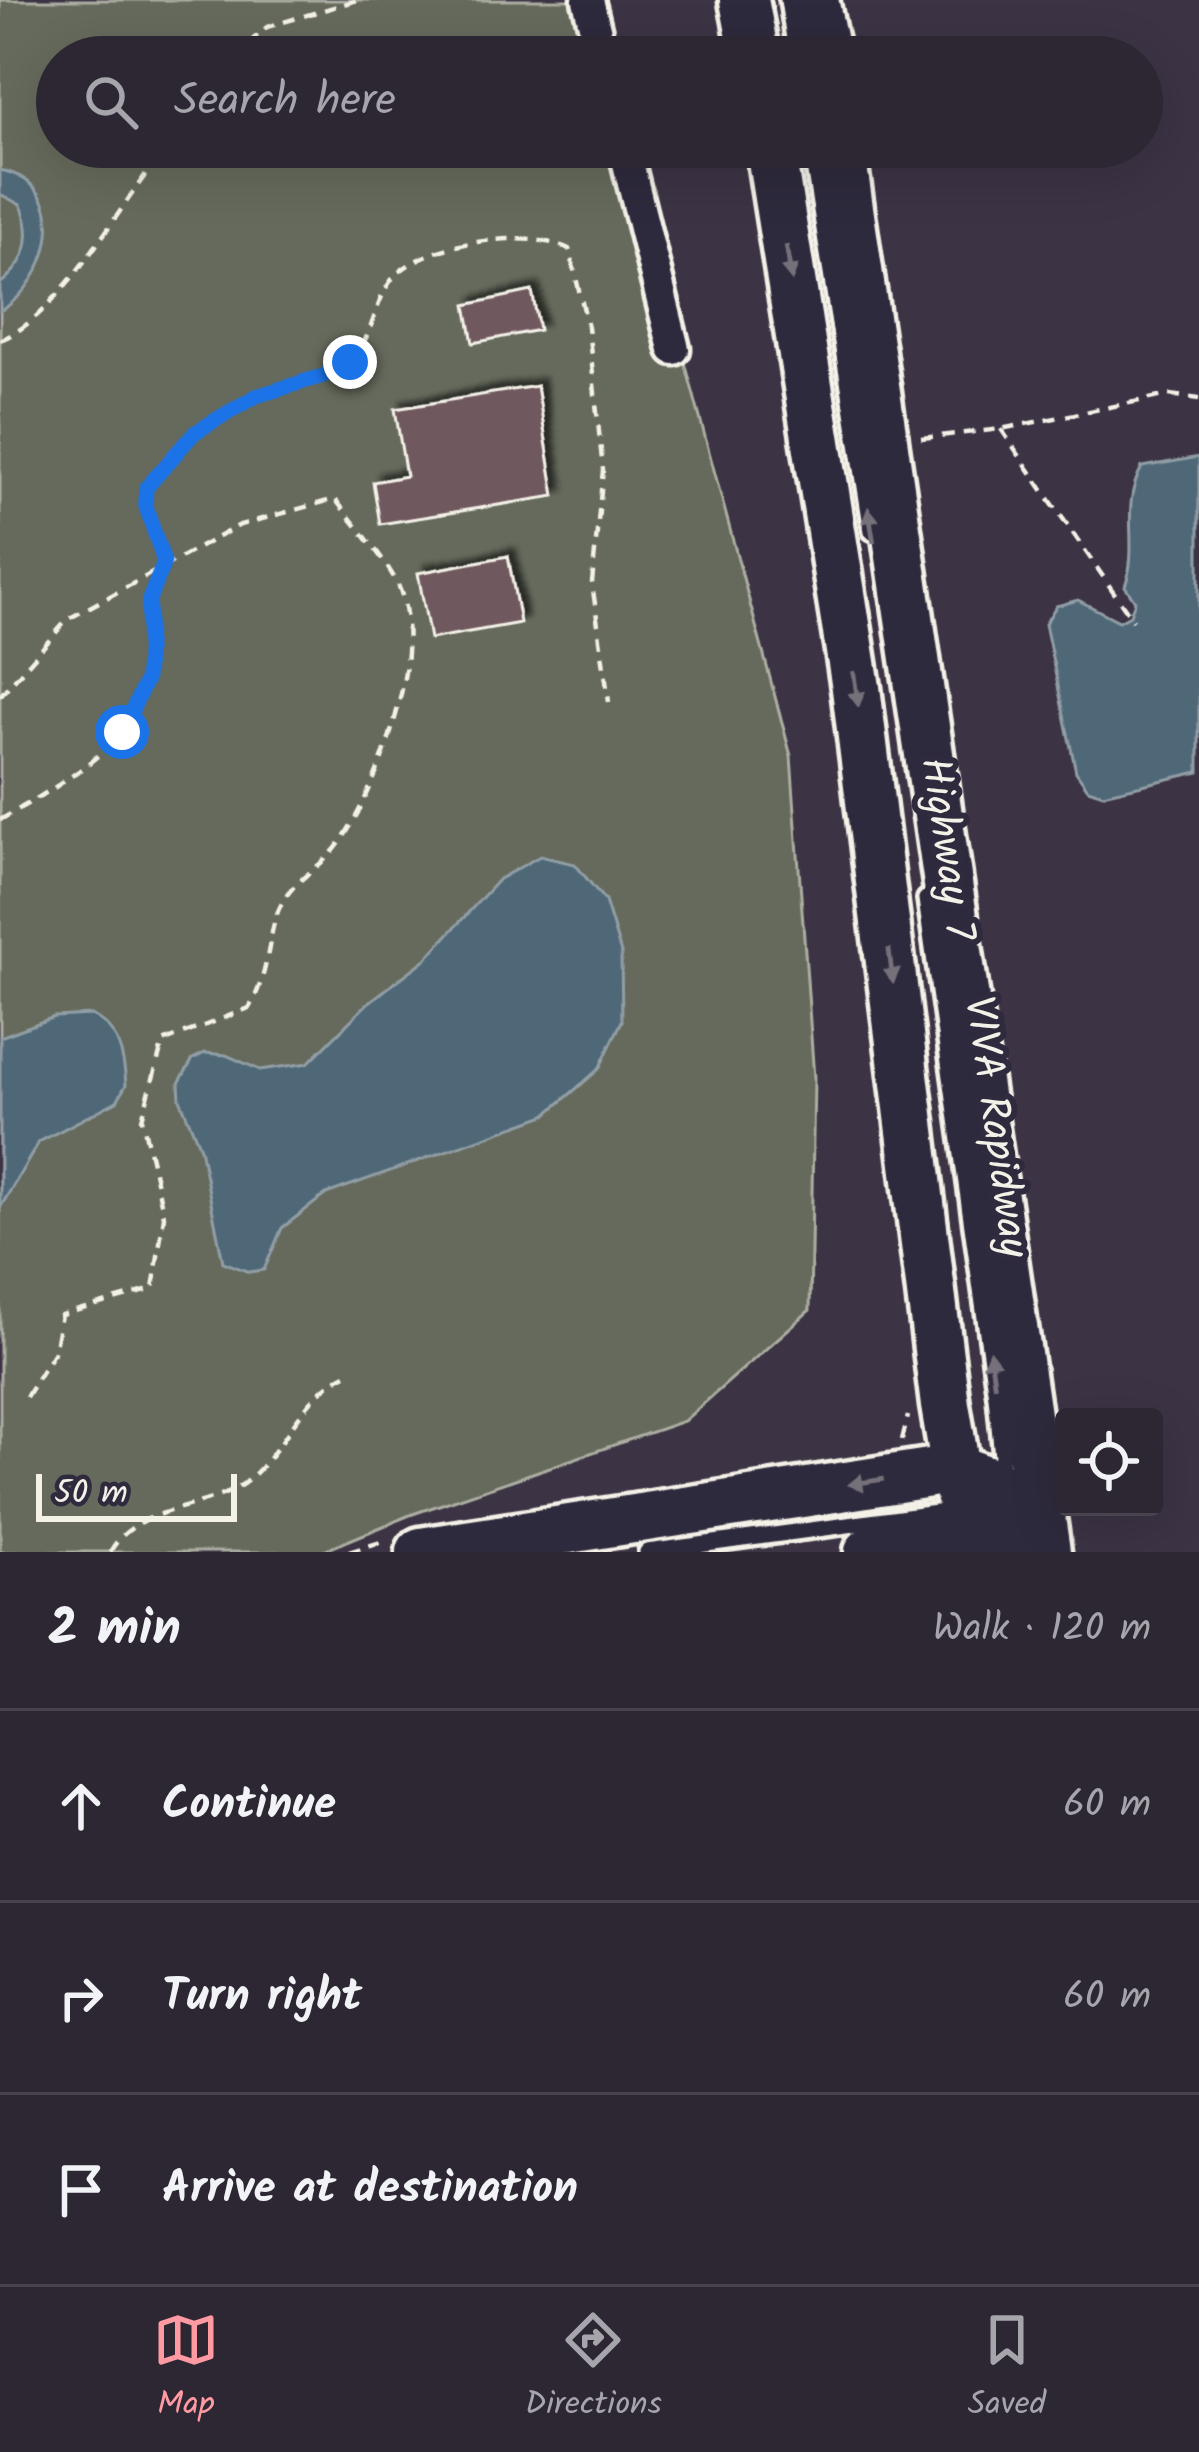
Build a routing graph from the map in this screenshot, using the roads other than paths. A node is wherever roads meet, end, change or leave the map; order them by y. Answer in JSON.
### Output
{"nodes":[{"id":1,"x":588,"y":0,"type":"edge"},
{"id":2,"x":744,"y":0,"type":"edge"},
{"id":3,"x":788,"y":0,"type":"edge"},
{"id":4,"x":814,"y":0,"type":"edge"},
{"id":5,"x":597,"y":36,"type":"edge"},
{"id":6,"x":751,"y":36,"type":"edge"},
{"id":7,"x":794,"y":36,"type":"edge"},
{"id":8,"x":822,"y":36,"type":"edge"},
{"id":9,"x":629,"y":168,"type":"edge"},
{"id":10,"x":773,"y":168,"type":"edge"},
{"id":11,"x":814,"y":168,"type":"edge"},
{"id":12,"x":843,"y":168,"type":"edge"},
{"id":13,"x":674,"y":349,"type":"dead end"},
{"id":14,"x":876,"y":553,"type":"dead end"},
{"id":15,"x":923,"y":879,"type":"dead end"},
{"id":16,"x":777,"y":1496,"type":"junction"},
{"id":17,"x":987,"y":1514,"type":"edge"},
{"id":18,"x":650,"y":1551,"type":"edge"},
{"id":19,"x":422,"y":1552,"type":"edge"},
{"id":20,"x":869,"y":1552,"type":"edge"},
{"id":21,"x":1046,"y":1552,"type":"edge"}],
"edges":[{"from":1,"to":5,"type":"street"},
{"from":2,"to":6,"type":"main road"},
{"from":3,"to":7,"type":"lane"},
{"from":4,"to":8,"type":"main road"},
{"from":9,"to":13,"type":"street"},
{"from":10,"to":17,"type":"main road","name":"Highway 7","one_way":true},
{"from":14,"to":11,"type":"lane","one_way":true},
{"from":12,"to":17,"type":"main road","name":"Highway 7"},
{"from":17,"to":15,"type":"lane","name":"VIVA Rapidway","one_way":true},
{"from":17,"to":16,"type":"main road","one_way":true},
{"from":16,"to":18,"type":"lane"},
{"from":16,"to":19,"type":"main road"},
{"from":17,"to":18,"type":"lane"},
{"from":17,"to":20,"type":"main road"},
{"from":17,"to":21,"type":"main road","name":"Highway 7"}]}
